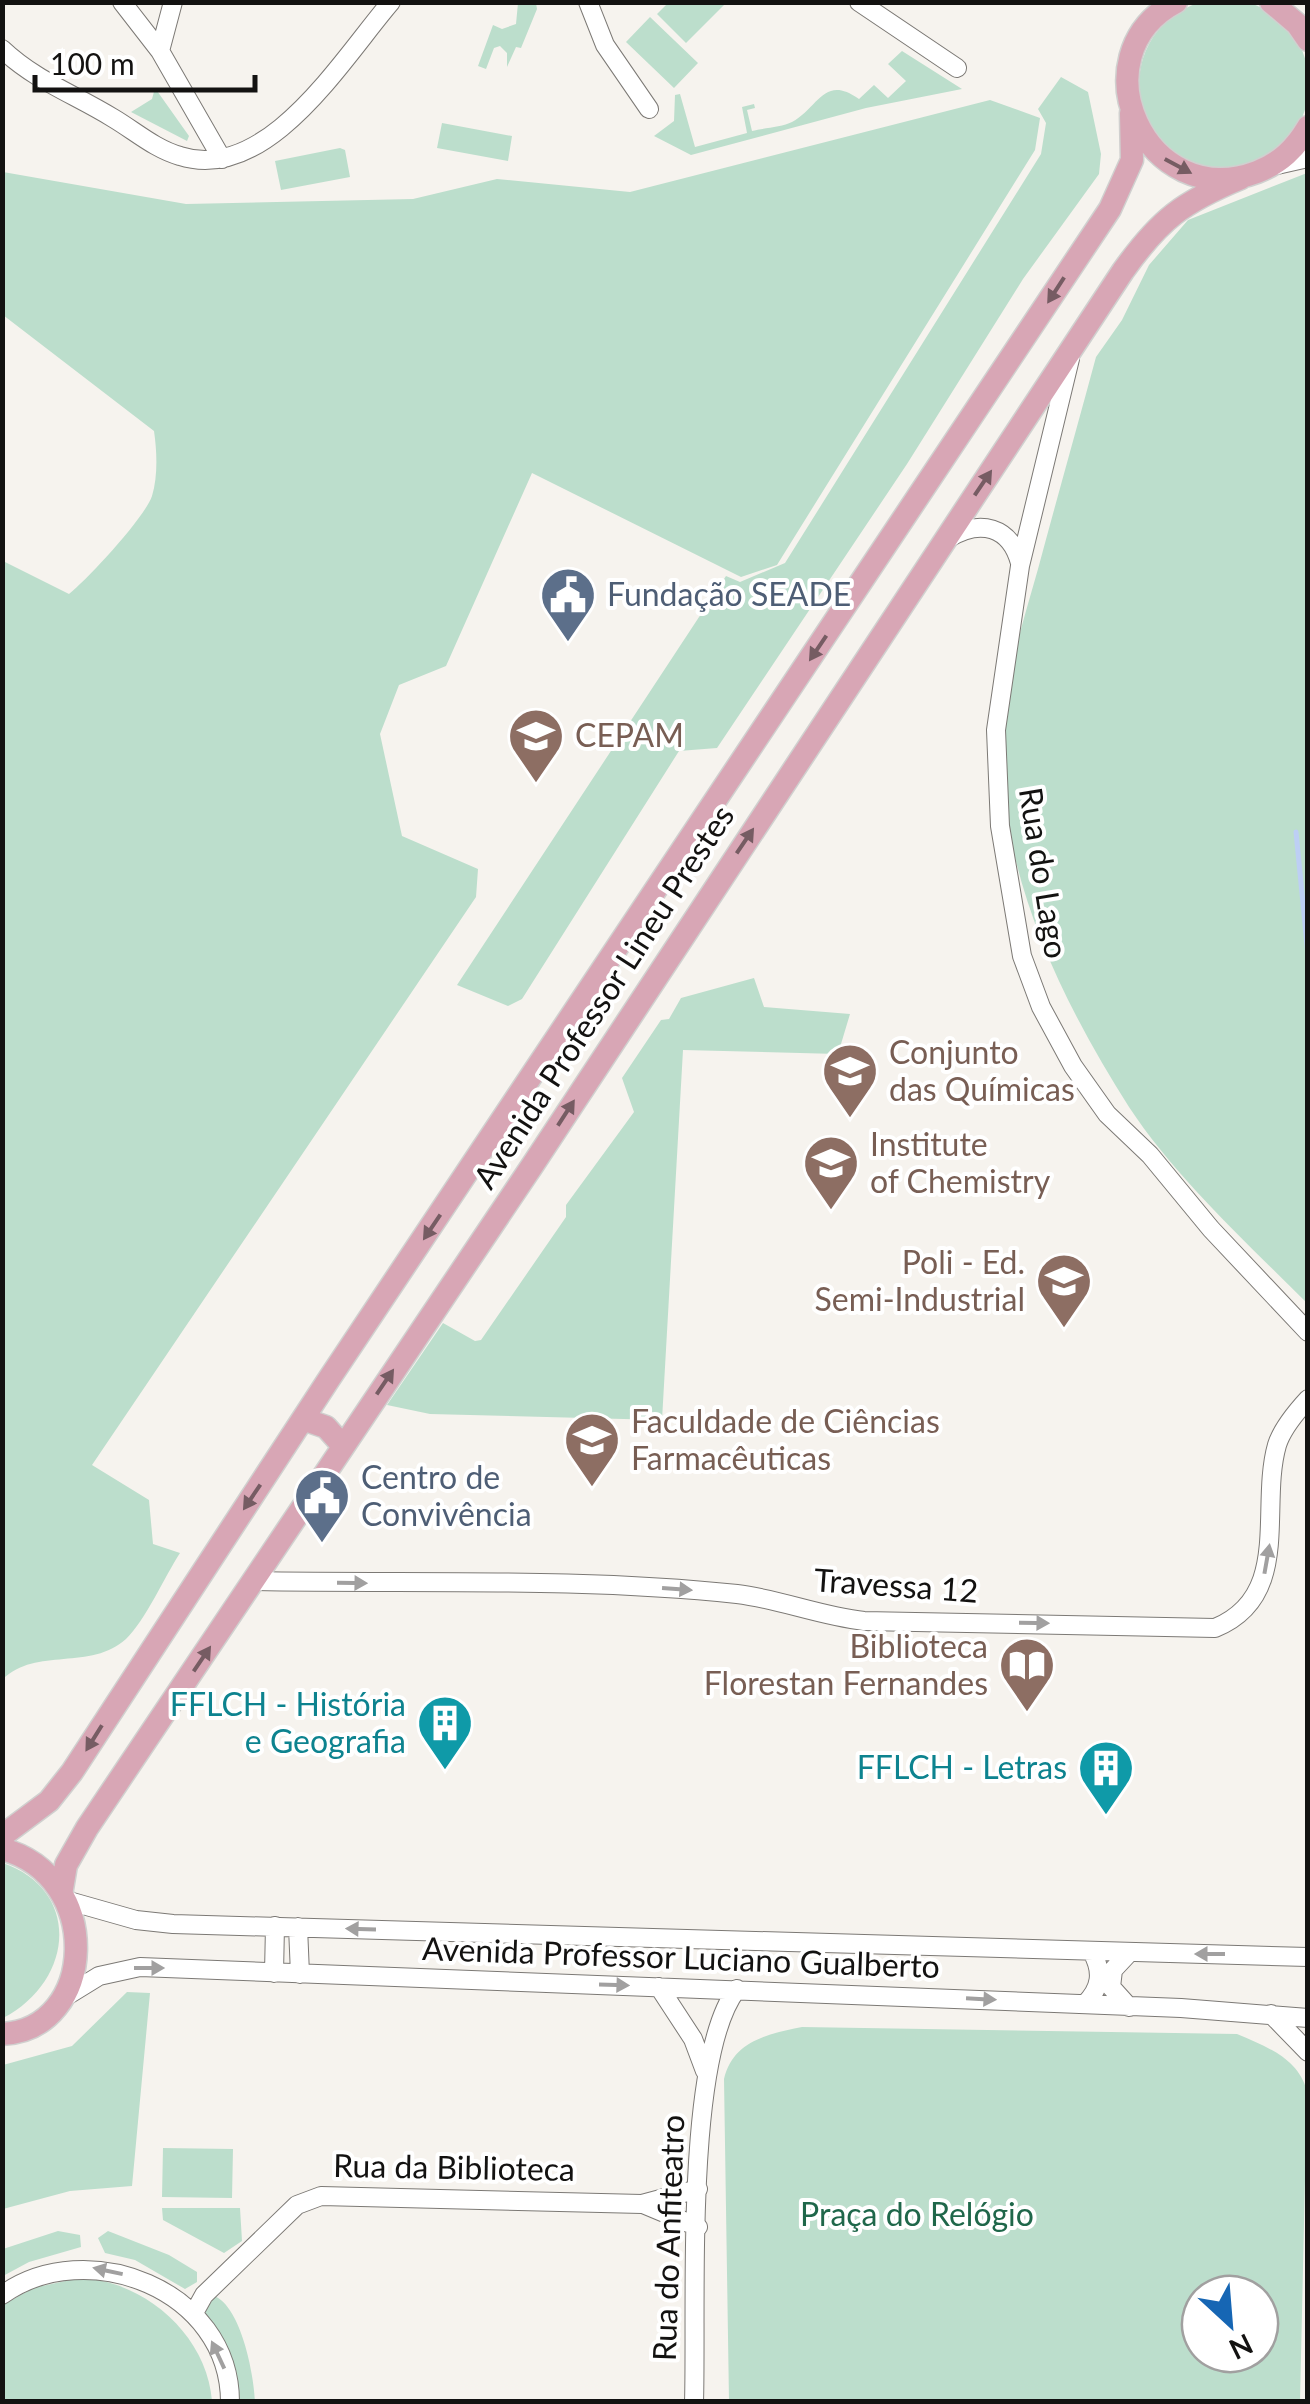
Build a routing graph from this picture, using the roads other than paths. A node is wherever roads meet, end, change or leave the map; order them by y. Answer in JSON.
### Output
{"nodes":[{"id":1,"x":122,"y":2,"type":"edge"},
{"id":2,"x":173,"y":2,"type":"edge"},
{"id":3,"x":391,"y":2,"type":"edge"},
{"id":4,"x":588,"y":2,"type":"edge"},
{"id":5,"x":859,"y":2,"type":"edge"},
{"id":6,"x":1176,"y":2,"type":"edge"},
{"id":7,"x":1271,"y":2,"type":"edge"},
{"id":8,"x":1308,"y":40,"type":"edge"},
{"id":9,"x":2,"y":49,"type":"edge"},
{"id":10,"x":160,"y":51,"type":"junction"},
{"id":11,"x":956,"y":68,"type":"dead end"},
{"id":12,"x":649,"y":108,"type":"dead end"},
{"id":13,"x":1131,"y":113,"type":"junction"},
{"id":14,"x":1308,"y":128,"type":"edge"},
{"id":15,"x":222,"y":158,"type":"junction"},
{"id":16,"x":1308,"y":158,"type":"edge"},
{"id":17,"x":1272,"y":166,"type":"junction"},
{"id":18,"x":1241,"y":178,"type":"junction"},
{"id":19,"x":1072,"y":349,"type":"junction"},
{"id":20,"x":944,"y":541,"type":"junction"},
{"id":21,"x":1020,"y":566,"type":"junction"},
{"id":22,"x":860,"y":588,"type":"junction"},
{"id":23,"x":898,"y":613,"type":"junction"},
{"id":24,"x":1308,"y":1332,"type":"edge"},
{"id":25,"x":317,"y":1398,"type":"junction"},
{"id":26,"x":1308,"y":1400,"type":"edge"},
{"id":27,"x":303,"y":1419,"type":"junction"},
{"id":28,"x":357,"y":1425,"type":"junction"},
{"id":29,"x":343,"y":1446,"type":"junction"},
{"id":30,"x":255,"y":1581,"type":"junction"},
{"id":31,"x":2,"y":1836,"type":"edge"},
{"id":32,"x":2,"y":1849,"type":"edge"},
{"id":33,"x":65,"y":1895,"type":"junction"},
{"id":34,"x":275,"y":1926,"type":"junction"},
{"id":35,"x":298,"y":1927,"type":"junction"},
{"id":36,"x":1092,"y":1952,"type":"junction"},
{"id":37,"x":1128,"y":1955,"type":"junction"},
{"id":38,"x":1308,"y":1957,"type":"edge"},
{"id":39,"x":274,"y":1973,"type":"junction"},
{"id":40,"x":300,"y":1974,"type":"junction"},
{"id":41,"x":658,"y":1988,"type":"junction"},
{"id":42,"x":737,"y":1989,"type":"junction"},
{"id":43,"x":59,"y":2000,"type":"junction"},
{"id":44,"x":1085,"y":2004,"type":"junction"},
{"id":45,"x":1129,"y":2006,"type":"junction"},
{"id":46,"x":1271,"y":2013,"type":"junction"},
{"id":47,"x":1308,"y":2018,"type":"edge"},
{"id":48,"x":2,"y":2034,"type":"edge"},
{"id":49,"x":1308,"y":2052,"type":"edge"},
{"id":50,"x":706,"y":2076,"type":"junction"},
{"id":51,"x":698,"y":2189,"type":"junction"},
{"id":52,"x":642,"y":2204,"type":"junction"},
{"id":53,"x":698,"y":2227,"type":"junction"},
{"id":54,"x":2,"y":2294,"type":"edge"},
{"id":55,"x":194,"y":2313,"type":"junction"},
{"id":56,"x":230,"y":2402,"type":"edge"},
{"id":57,"x":694,"y":2402,"type":"edge"}],
"edges":[{"from":1,"to":10,"type":"street"},
{"from":2,"to":10,"type":"street"},
{"from":3,"to":15,"type":"street"},
{"from":4,"to":12,"type":"street"},
{"from":5,"to":11,"type":"street"},
{"from":6,"to":13,"type":"main road","name":"Avenida Professor Lineu Prestes"},
{"from":7,"to":8,"type":"main road"},
{"from":9,"to":15,"type":"street"},
{"from":10,"to":15,"type":"street"},
{"from":13,"to":18,"type":"main road","one_way":true},
{"from":13,"to":22,"type":"main road","name":"Avenida Professor Lineu Prestes","one_way":true},
{"from":14,"to":17,"type":"main road"},
{"from":16,"to":17,"type":"street"},
{"from":17,"to":18,"type":"main road","name":"Avenida Professor Lineu Prestes"},
{"from":18,"to":19,"type":"main road","name":"Avenida Professor Lineu Prestes"},
{"from":20,"to":19,"type":"main road","name":"Avenida Professor Lineu Prestes","one_way":true},
{"from":19,"to":21,"type":"street","name":"Rua do Lago"},
{"from":20,"to":21,"type":"street"},
{"from":20,"to":23,"type":"main road","name":"Avenida Professor Lineu Prestes"},
{"from":21,"to":24,"type":"street","name":"Rua do Lago"},
{"from":22,"to":23,"type":"main road"},
{"from":22,"to":25,"type":"main road","name":"Avenida Professor Lineu Prestes","one_way":true},
{"from":28,"to":23,"type":"main road","name":"Avenida Professor Lineu Prestes","one_way":true},
{"from":25,"to":27,"type":"main road","name":"Avenida Professor Lineu Prestes"},
{"from":25,"to":28,"type":"main road"},
{"from":30,"to":26,"type":"street","name":"Travessa 12","one_way":true},
{"from":27,"to":29,"type":"main road"},
{"from":27,"to":31,"type":"main road","name":"Avenida Professor Lineu Prestes","one_way":true},
{"from":28,"to":29,"type":"main road","name":"Avenida Professor Lineu Prestes"},
{"from":29,"to":30,"type":"main road","name":"Avenida Professor Lineu Prestes"},
{"from":33,"to":30,"type":"main road","name":"Avenida Professor Lineu Prestes","one_way":true},
{"from":32,"to":33,"type":"main road"},
{"from":33,"to":34,"type":"street","name":"Avenida Professor Luciano Gualberto"},
{"from":33,"to":43,"type":"main road"},
{"from":34,"to":35,"type":"street","name":"Avenida Professor Luciano Gualberto"},
{"from":34,"to":39,"type":"street"},
{"from":36,"to":35,"type":"street","name":"Avenida Professor Luciano Gualberto","one_way":true},
{"from":35,"to":40,"type":"street"},
{"from":36,"to":37,"type":"street","name":"Avenida Professor Luciano Gualberto"},
{"from":36,"to":44,"type":"street"},
{"from":38,"to":37,"type":"street","name":"Avenida Professor Luciano Gualberto","one_way":true},
{"from":37,"to":45,"type":"street"},
{"from":39,"to":40,"type":"street","name":"Avenida Professor Luciano Gualberto"},
{"from":43,"to":39,"type":"street","name":"Avenida Professor Luciano Gualberto","one_way":true},
{"from":40,"to":41,"type":"street","name":"Avenida Professor Luciano Gualberto","one_way":true},
{"from":41,"to":42,"type":"street","name":"Avenida Professor Luciano Gualberto"},
{"from":41,"to":50,"type":"street","name":"Rua do Anfiteatro"},
{"from":42,"to":44,"type":"street","name":"Avenida Professor Luciano Gualberto","one_way":true},
{"from":42,"to":50,"type":"street","name":"Rua do Anfiteatro"},
{"from":43,"to":48,"type":"main road"},
{"from":44,"to":45,"type":"street","name":"Avenida Professor Luciano Gualberto"},
{"from":45,"to":46,"type":"street","name":"Avenida Professor Luciano Gualberto"},
{"from":46,"to":47,"type":"street","name":"Avenida Professor Luciano Gualberto"},
{"from":46,"to":49,"type":"street"},
{"from":50,"to":51,"type":"street","name":"Rua do Anfiteatro"},
{"from":51,"to":52,"type":"street","name":"Rua da Biblioteca"},
{"from":51,"to":53,"type":"street","name":"Rua do Anfiteatro"},
{"from":52,"to":53,"type":"street","name":"Rua da Biblioteca"},
{"from":52,"to":55,"type":"street","name":"Rua da Biblioteca"},
{"from":53,"to":57,"type":"street","name":"Rua do Anfiteatro"},
{"from":55,"to":54,"type":"street","one_way":true},
{"from":56,"to":55,"type":"street","one_way":true}]}
